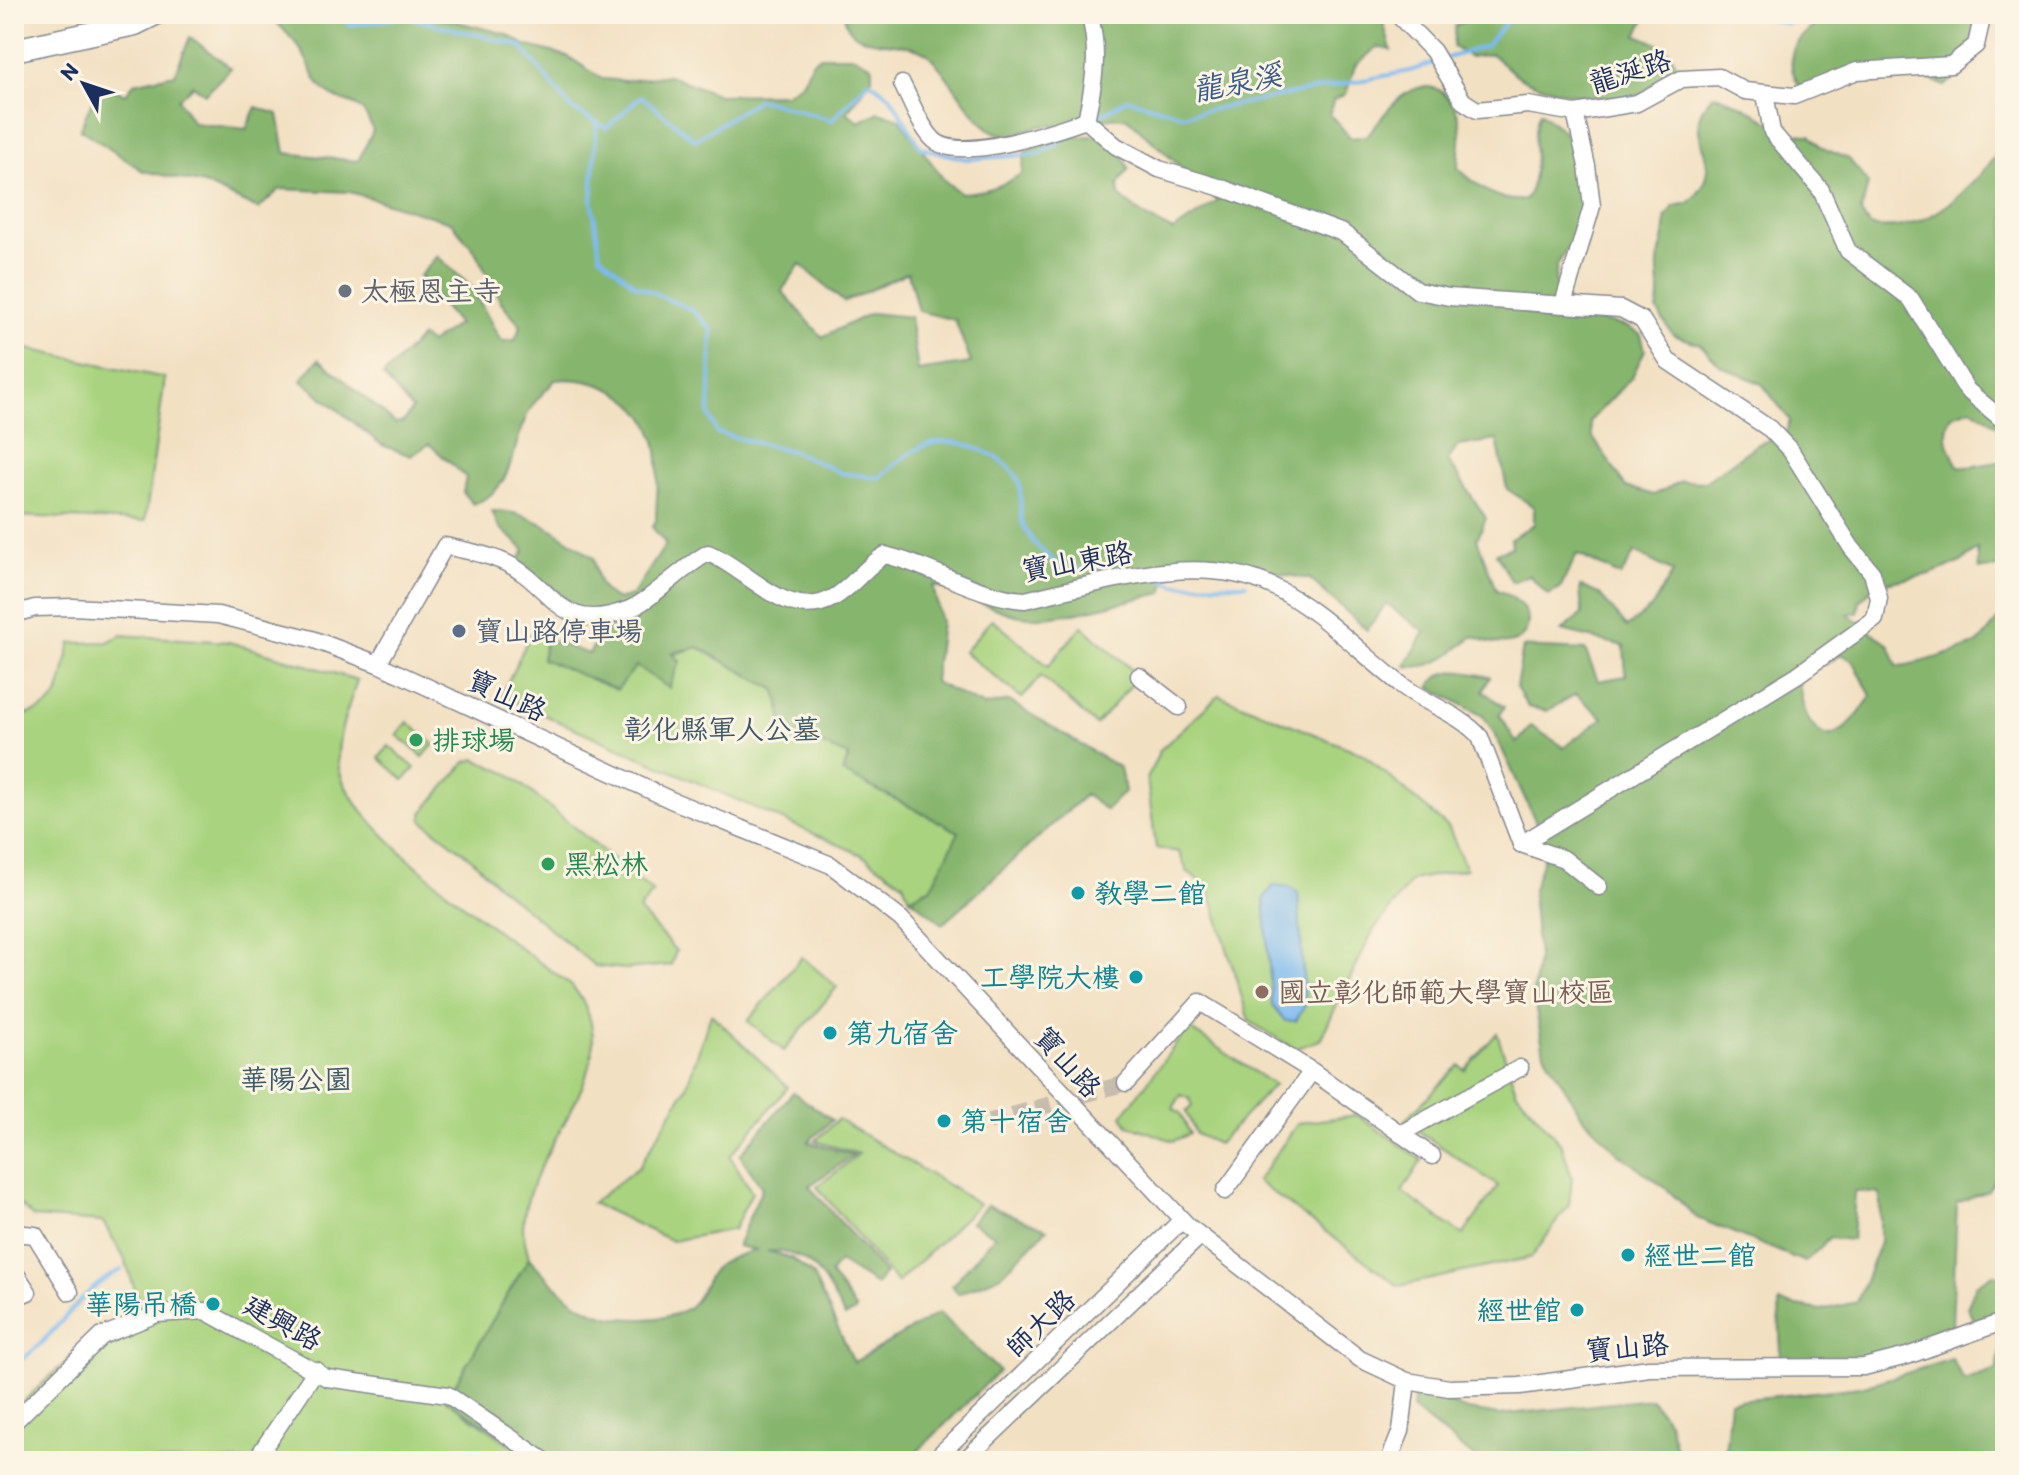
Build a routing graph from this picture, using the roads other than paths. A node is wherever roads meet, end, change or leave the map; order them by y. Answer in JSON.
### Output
{"nodes":[{"id":1,"x":155,"y":14,"type":"edge"},
{"id":2,"x":1089,"y":14,"type":"edge"},
{"id":3,"x":1397,"y":14,"type":"edge"},
{"id":4,"x":1983,"y":14,"type":"edge"},
{"id":5,"x":14,"y":50,"type":"edge"},
{"id":6,"x":902,"y":84,"type":"dead end"},
{"id":7,"x":1765,"y":94,"type":"junction"},
{"id":8,"x":1575,"y":113,"type":"junction"},
{"id":9,"x":1086,"y":120,"type":"junction"},
{"id":10,"x":1563,"y":304,"type":"junction"},
{"id":11,"x":2005,"y":422,"type":"edge"},
{"id":12,"x":14,"y":614,"type":"edge"},
{"id":13,"x":378,"y":664,"type":"junction"},
{"id":14,"x":1139,"y":676,"type":"dead end"},
{"id":15,"x":1179,"y":707,"type":"dead end"},
{"id":16,"x":1521,"y":844,"type":"junction"},
{"id":17,"x":1599,"y":887,"type":"dead end"},
{"id":18,"x":1520,"y":1068,"type":"dead end"},
{"id":19,"x":1312,"y":1071,"type":"junction"},
{"id":20,"x":1126,"y":1083,"type":"tunnel mouth"},
{"id":21,"x":1400,"y":1134,"type":"junction"},
{"id":22,"x":1432,"y":1156,"type":"dead end"},
{"id":23,"x":1225,"y":1191,"type":"dead end"},
{"id":24,"x":1182,"y":1220,"type":"junction"},
{"id":25,"x":14,"y":1233,"type":"edge"},
{"id":26,"x":1200,"y":1236,"type":"junction"},
{"id":27,"x":14,"y":1271,"type":"edge"},
{"id":28,"x":70,"y":1292,"type":"dead end"},
{"id":29,"x":14,"y":1298,"type":"edge"},
{"id":30,"x":2005,"y":1321,"type":"edge"},
{"id":31,"x":316,"y":1370,"type":"junction"},
{"id":32,"x":1407,"y":1381,"type":"junction"},
{"id":33,"x":14,"y":1422,"type":"edge"},
{"id":34,"x":255,"y":1461,"type":"edge"},
{"id":35,"x":545,"y":1461,"type":"edge"},
{"id":36,"x":933,"y":1461,"type":"edge"},
{"id":37,"x":964,"y":1461,"type":"edge"},
{"id":38,"x":1389,"y":1461,"type":"edge"}],
"edges":[{"from":1,"to":5,"type":"main road"},
{"from":2,"to":9,"type":"street"},
{"from":3,"to":8,"type":"street","name":"龍涎路"},
{"from":4,"to":7,"type":"street","name":"龍涎路"},
{"from":6,"to":9,"type":"street"},
{"from":7,"to":8,"type":"street","name":"龍涎路"},
{"from":7,"to":11,"type":"street"},
{"from":8,"to":10,"type":"street"},
{"from":9,"to":10,"type":"street"},
{"from":10,"to":16,"type":"street"},
{"from":12,"to":13,"type":"street","name":"寶山路"},
{"from":13,"to":16,"type":"street","name":"寶山東路"},
{"from":13,"to":24,"type":"street","name":"寶山路"},
{"from":14,"to":15,"type":"street"},
{"from":16,"to":17,"type":"street"},
{"from":18,"to":21,"type":"street"},
{"from":19,"to":20,"type":"street"},
{"from":19,"to":21,"type":"street"},
{"from":19,"to":23,"type":"street"},
{"from":21,"to":22,"type":"street"},
{"from":24,"to":26,"type":"street","name":"寶山路"},
{"from":24,"to":36,"type":"street","name":"師大路"},
{"from":25,"to":28,"type":"street"},
{"from":26,"to":32,"type":"street","name":"寶山路"},
{"from":26,"to":37,"type":"street"},
{"from":27,"to":29,"type":"street"},
{"from":30,"to":32,"type":"street","name":"寶山路"},
{"from":31,"to":33,"type":"street","name":"建興路"},
{"from":31,"to":34,"type":"street"},
{"from":31,"to":35,"type":"street","name":"建興路"},
{"from":32,"to":38,"type":"street"}]}
